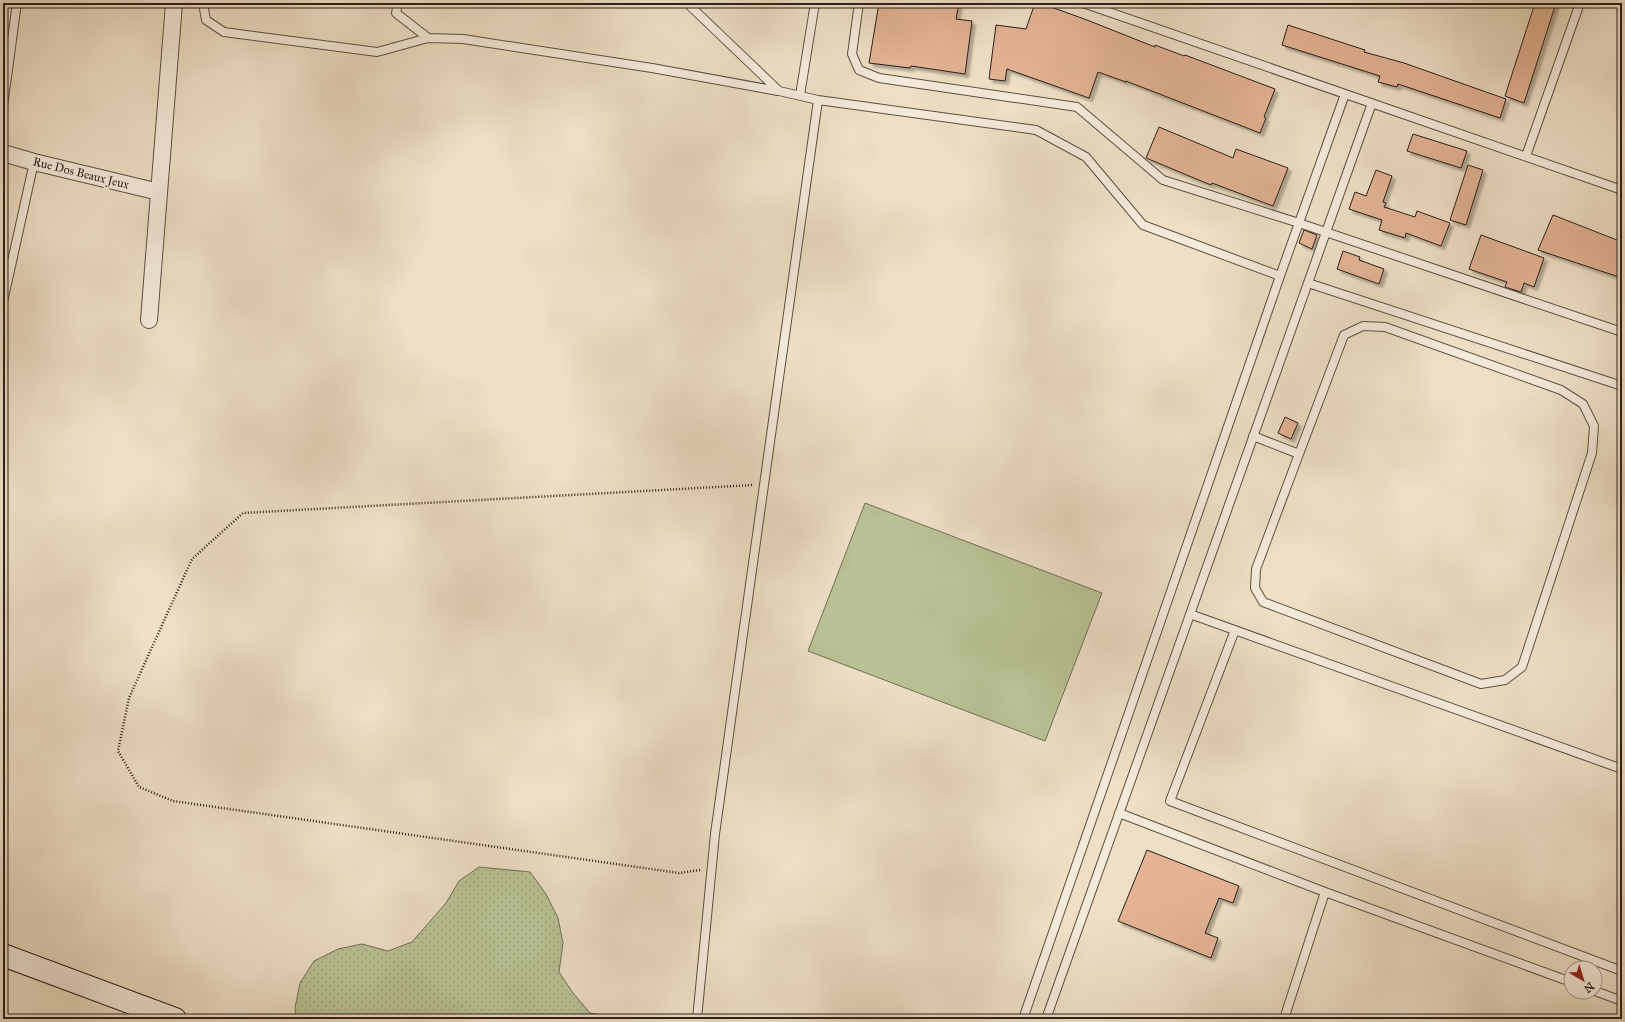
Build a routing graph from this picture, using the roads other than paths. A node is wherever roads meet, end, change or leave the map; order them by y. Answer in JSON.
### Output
{"nodes":[{"id":1,"x":17,"y":3,"type":"edge"},
{"id":2,"x":174,"y":3,"type":"edge"},
{"id":3,"x":203,"y":3,"type":"edge"},
{"id":4,"x":398,"y":3,"type":"edge"},
{"id":5,"x":687,"y":3,"type":"edge"},
{"id":6,"x":815,"y":3,"type":"edge"},
{"id":7,"x":859,"y":3,"type":"edge"},
{"id":8,"x":1083,"y":3,"type":"edge"},
{"id":9,"x":1580,"y":3,"type":"edge"},
{"id":10,"x":428,"y":38,"type":"junction"},
{"id":11,"x":779,"y":91,"type":"junction"},
{"id":12,"x":1345,"y":94,"type":"junction"},
{"id":13,"x":800,"y":95,"type":"junction"},
{"id":14,"x":818,"y":100,"type":"junction"},
{"id":15,"x":1372,"y":103,"type":"junction"},
{"id":16,"x":3,"y":106,"type":"edge"},
{"id":17,"x":3,"y":152,"type":"edge"},
{"id":18,"x":1526,"y":156,"type":"junction"},
{"id":19,"x":34,"y":162,"type":"junction"},
{"id":20,"x":1622,"y":190,"type":"edge"},
{"id":21,"x":159,"y":192,"type":"junction"},
{"id":22,"x":1299,"y":223,"type":"junction"},
{"id":23,"x":1326,"y":233,"type":"junction"},
{"id":24,"x":1280,"y":276,"type":"junction"},
{"id":25,"x":1308,"y":283,"type":"junction"},
{"id":26,"x":3,"y":302,"type":"edge"},
{"id":27,"x":149,"y":320,"type":"dead end"},
{"id":28,"x":1622,"y":332,"type":"edge"},
{"id":29,"x":1622,"y":386,"type":"edge"},
{"id":30,"x":1253,"y":436,"type":"junction"},
{"id":31,"x":1299,"y":454,"type":"junction"},
{"id":32,"x":1190,"y":614,"type":"junction"},
{"id":33,"x":1235,"y":630,"type":"junction"},
{"id":34,"x":1622,"y":769,"type":"edge"},
{"id":35,"x":1119,"y":813,"type":"junction"},
{"id":36,"x":1326,"y":892,"type":"junction"},
{"id":37,"x":3,"y":955,"type":"edge"},
{"id":38,"x":1622,"y":971,"type":"edge"},
{"id":39,"x":1563,"y":979,"type":"edge"},
{"id":40,"x":1603,"y":994,"type":"edge"},
{"id":41,"x":1622,"y":1001,"type":"edge"},
{"id":42,"x":175,"y":1019,"type":"edge"},
{"id":43,"x":697,"y":1019,"type":"edge"},
{"id":44,"x":1023,"y":1019,"type":"edge"},
{"id":45,"x":1046,"y":1019,"type":"edge"},
{"id":46,"x":1284,"y":1019,"type":"edge"}],
"edges":[{"from":1,"to":16,"type":"lane"},
{"from":2,"to":21,"type":"street"},
{"from":3,"to":10,"type":"lane"},
{"from":4,"to":10,"type":"lane"},
{"from":5,"to":11,"type":"lane"},
{"from":6,"to":13,"type":"lane"},
{"from":7,"to":22,"type":"lane"},
{"from":8,"to":12,"type":"lane"},
{"from":9,"to":18,"type":"lane"},
{"from":10,"to":11,"type":"lane"},
{"from":11,"to":13,"type":"lane"},
{"from":12,"to":15,"type":"lane"},
{"from":12,"to":22,"type":"lane"},
{"from":13,"to":14,"type":"lane"},
{"from":14,"to":24,"type":"lane"},
{"from":14,"to":43,"type":"lane"},
{"from":15,"to":18,"type":"lane"},
{"from":15,"to":23,"type":"lane"},
{"from":17,"to":19,"type":"street","name":"Rue Dos Beaux Jeux"},
{"from":18,"to":20,"type":"lane"},
{"from":19,"to":21,"type":"street","name":"Rue Dos Beaux Jeux"},
{"from":19,"to":26,"type":"lane"},
{"from":21,"to":27,"type":"street"},
{"from":22,"to":23,"type":"lane"},
{"from":22,"to":24,"type":"lane"},
{"from":23,"to":25,"type":"lane"},
{"from":23,"to":28,"type":"lane"},
{"from":24,"to":44,"type":"lane"},
{"from":25,"to":29,"type":"lane"},
{"from":25,"to":30,"type":"lane"},
{"from":30,"to":31,"type":"lane"},
{"from":30,"to":32,"type":"lane"},
{"from":31,"to":31,"type":"lane"},
{"from":32,"to":33,"type":"lane"},
{"from":32,"to":35,"type":"lane"},
{"from":33,"to":34,"type":"lane"},
{"from":33,"to":38,"type":"lane"},
{"from":35,"to":36,"type":"lane"},
{"from":35,"to":45,"type":"lane"},
{"from":36,"to":39,"type":"lane"},
{"from":36,"to":46,"type":"lane"},
{"from":37,"to":42,"type":"main road"},
{"from":40,"to":41,"type":"lane"}]}
